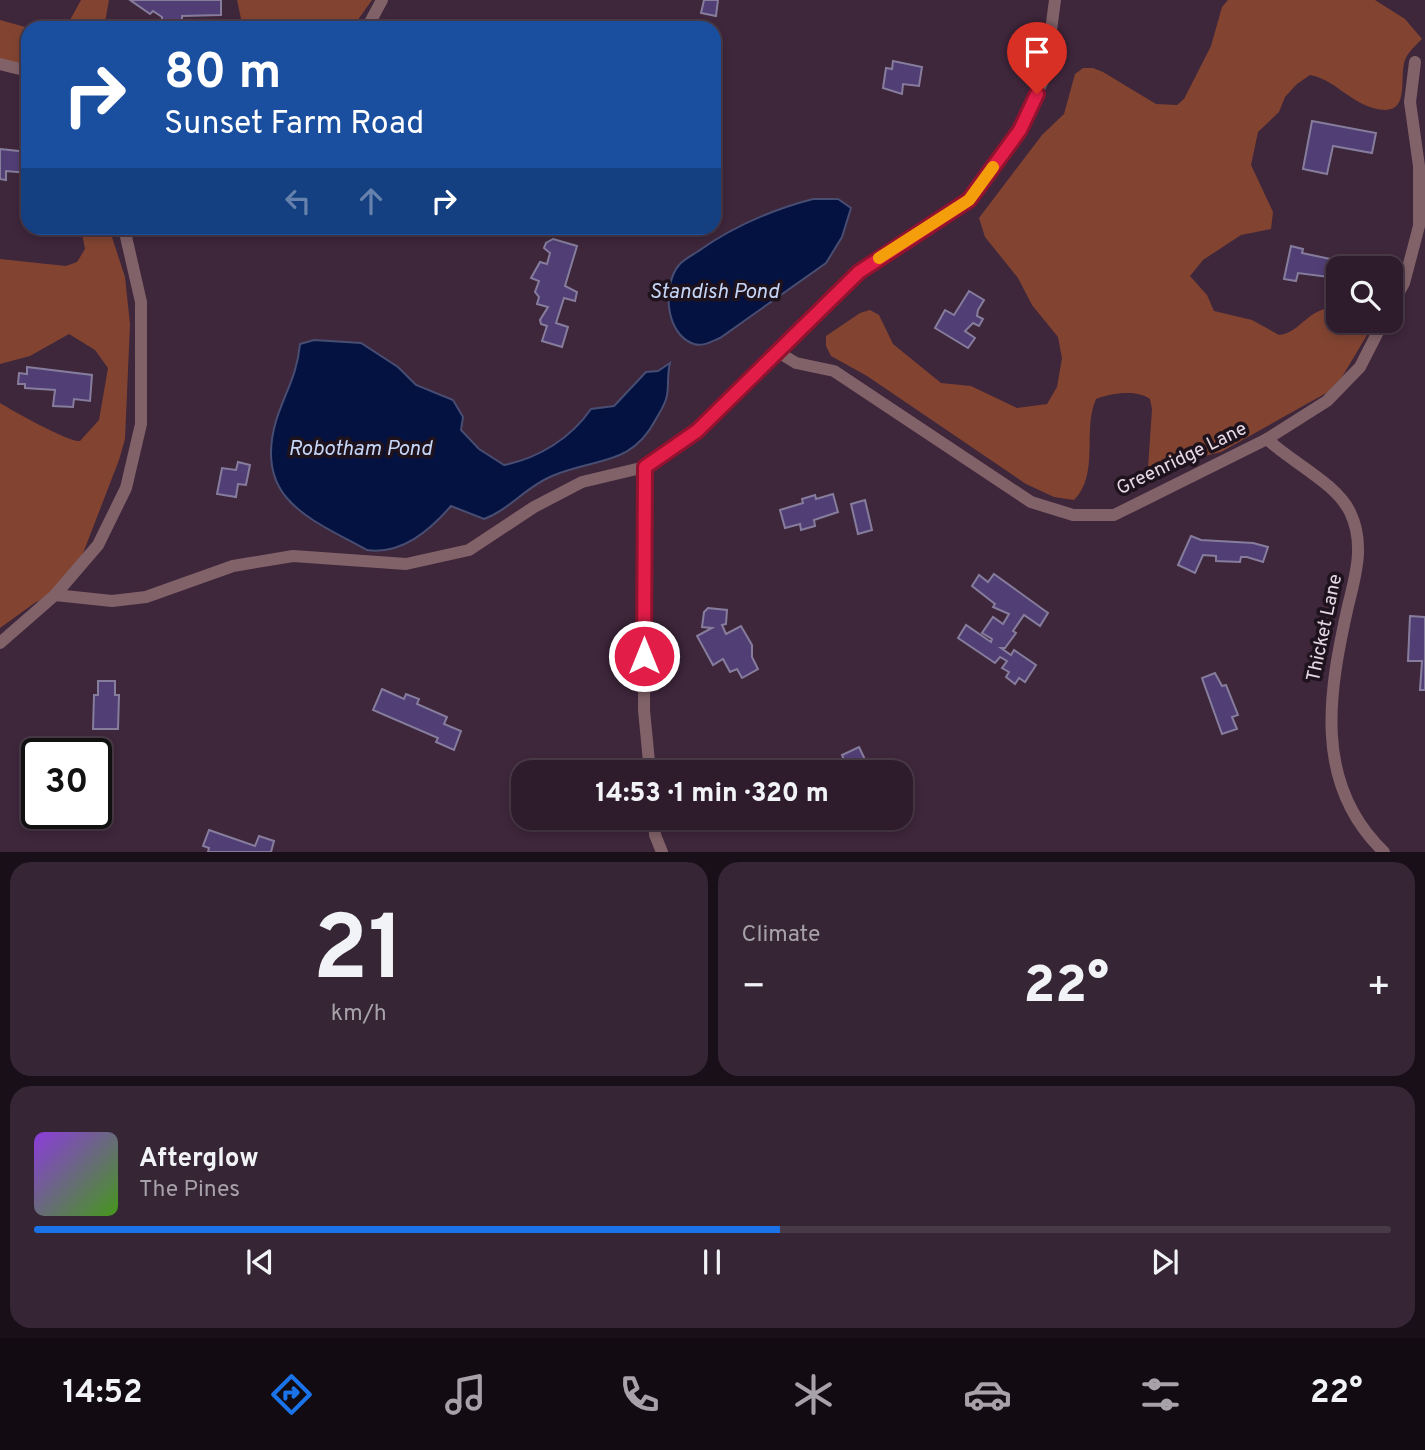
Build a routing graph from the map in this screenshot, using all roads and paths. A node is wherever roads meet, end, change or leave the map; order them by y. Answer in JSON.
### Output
{"nodes":[{"id":1,"x":382,"y":0,"type":"edge"},
{"id":2,"x":1055,"y":0,"type":"edge"},
{"id":3,"x":371,"y":21,"type":"edge"},
{"id":4,"x":1415,"y":62,"type":"dead end"},
{"id":5,"x":0,"y":64,"type":"edge"},
{"id":6,"x":21,"y":69,"type":"edge"},
{"id":7,"x":126,"y":235,"type":"edge"},
{"id":8,"x":1403,"y":285,"type":"edge"},
{"id":9,"x":1377,"y":333,"type":"edge"},
{"id":10,"x":778,"y":352,"type":"junction"},
{"id":11,"x":1267,"y":439,"type":"junction"},
{"id":12,"x":645,"y":467,"type":"junction"},
{"id":13,"x":55,"y":595,"type":"junction"},
{"id":14,"x":0,"y":643,"type":"edge"},
{"id":15,"x":649,"y":760,"type":"edge"},
{"id":16,"x":655,"y":830,"type":"edge"},
{"id":17,"x":662,"y":852,"type":"edge"},
{"id":18,"x":1384,"y":852,"type":"edge"}],
"edges":[{"from":1,"to":3,"type":"street"},
{"from":2,"to":10,"type":"street"},
{"from":4,"to":8,"type":"street"},
{"from":5,"to":6,"type":"street"},
{"from":7,"to":13,"type":"street"},
{"from":9,"to":11,"type":"street","name":"Greenridge Lane"},
{"from":10,"to":11,"type":"street","name":"Greenridge Lane"},
{"from":10,"to":12,"type":"street"},
{"from":11,"to":18,"type":"street","name":"Thicket Lane"},
{"from":12,"to":13,"type":"street"},
{"from":12,"to":15,"type":"street"},
{"from":13,"to":14,"type":"street"},
{"from":16,"to":17,"type":"street"}]}
